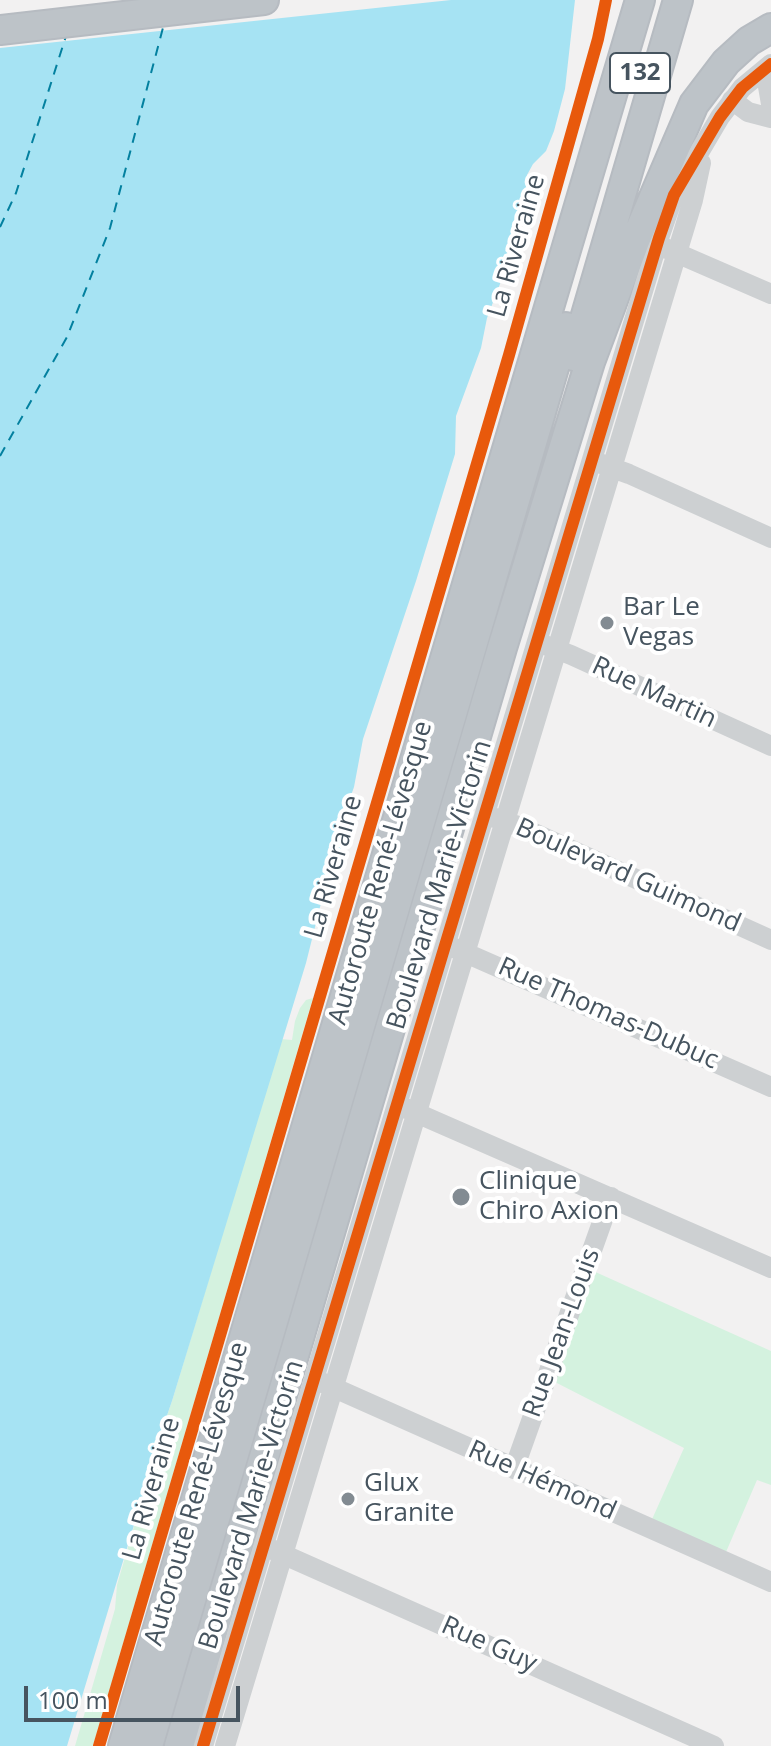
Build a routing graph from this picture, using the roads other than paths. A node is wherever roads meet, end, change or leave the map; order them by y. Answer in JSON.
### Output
{"nodes":[{"id":1,"x":264,"y":0,"type":"edge"},
{"id":2,"x":640,"y":0,"type":"edge"},
{"id":3,"x":661,"y":0,"type":"edge"},
{"id":4,"x":678,"y":0,"type":"edge"},
{"id":5,"x":771,"y":28,"type":"edge"},
{"id":6,"x":0,"y":30,"type":"edge"},
{"id":7,"x":768,"y":67,"type":"edge"},
{"id":8,"x":732,"y":100,"type":"junction"},
{"id":9,"x":771,"y":104,"type":"edge"},
{"id":10,"x":771,"y":118,"type":"edge"},
{"id":11,"x":704,"y":148,"type":"junction"},
{"id":12,"x":656,"y":245,"type":"junction"},
{"id":13,"x":677,"y":252,"type":"junction"},
{"id":14,"x":771,"y":294,"type":"edge"},
{"id":15,"x":591,"y":460,"type":"junction"},
{"id":16,"x":612,"y":467,"type":"junction"},
{"id":17,"x":771,"y":538,"type":"edge"},
{"id":18,"x":536,"y":642,"type":"junction"},
{"id":19,"x":557,"y":649,"type":"junction"},
{"id":20,"x":771,"y":746,"type":"edge"},
{"id":21,"x":494,"y":818,"type":"junction"},
{"id":22,"x":771,"y":940,"type":"edge"},
{"id":23,"x":445,"y":945,"type":"junction"},
{"id":24,"x":465,"y":951,"type":"junction"},
{"id":25,"x":771,"y":1087,"type":"edge"},
{"id":26,"x":396,"y":1105,"type":"junction"},
{"id":27,"x":417,"y":1111,"type":"junction"},
{"id":28,"x":611,"y":1197,"type":"junction"},
{"id":29,"x":771,"y":1268,"type":"edge"},
{"id":30,"x":314,"y":1379,"type":"junction"},
{"id":31,"x":334,"y":1386,"type":"junction"},
{"id":32,"x":514,"y":1469,"type":"junction"},
{"id":33,"x":273,"y":1550,"type":"junction"},
{"id":34,"x":771,"y":1582,"type":"edge"},
{"id":35,"x":123,"y":1746,"type":"edge"},
{"id":36,"x":148,"y":1746,"type":"edge"},
{"id":37,"x":165,"y":1746,"type":"edge"},
{"id":38,"x":179,"y":1746,"type":"edge"},
{"id":39,"x":203,"y":1746,"type":"edge"},
{"id":40,"x":225,"y":1746,"type":"edge"},
{"id":41,"x":714,"y":1746,"type":"edge"}],
"edges":[{"from":1,"to":6,"type":"highway"},
{"from":2,"to":35,"type":"highway","name":"Autoroute René-Lévesque"},
{"from":3,"to":36,"type":"highway","name":"Autoroute René-Lévesque","number":"132"},
{"from":4,"to":37,"type":"highway"},
{"from":5,"to":38,"type":"highway"},
{"from":7,"to":8,"type":"street","name":"Boulevard Marie-Victorin"},
{"from":7,"to":9,"type":"street"},
{"from":8,"to":10,"type":"street"},
{"from":8,"to":11,"type":"street","name":"Boulevard Marie-Victorin"},
{"from":11,"to":12,"type":"street","name":"Boulevard Marie-Victorin"},
{"from":11,"to":13,"type":"street","name":"Boulevard Marie-Victorin"},
{"from":12,"to":13,"type":"street"},
{"from":12,"to":15,"type":"street","name":"Boulevard Marie-Victorin"},
{"from":13,"to":14,"type":"street"},
{"from":13,"to":16,"type":"street","name":"Boulevard Marie-Victorin"},
{"from":15,"to":16,"type":"street"},
{"from":15,"to":18,"type":"street","name":"Boulevard Marie-Victorin"},
{"from":16,"to":17,"type":"street"},
{"from":16,"to":19,"type":"street","name":"Boulevard Marie-Victorin"},
{"from":18,"to":19,"type":"street","name":"Rue Martin"},
{"from":18,"to":21,"type":"street","name":"Boulevard Marie-Victorin"},
{"from":19,"to":20,"type":"street","name":"Rue Martin"},
{"from":19,"to":21,"type":"street","name":"Boulevard Marie-Victorin"},
{"from":21,"to":22,"type":"street","name":"Boulevard Guimond"},
{"from":21,"to":23,"type":"street","name":"Boulevard Marie-Victorin"},
{"from":21,"to":24,"type":"street","name":"Boulevard Marie-Victorin"},
{"from":23,"to":24,"type":"street","name":"Rue Thomas-Dubuc"},
{"from":23,"to":26,"type":"street","name":"Boulevard Marie-Victorin"},
{"from":24,"to":25,"type":"street","name":"Rue Thomas-Dubuc"},
{"from":24,"to":27,"type":"street","name":"Boulevard Marie-Victorin"},
{"from":26,"to":27,"type":"street"},
{"from":26,"to":30,"type":"street","name":"Boulevard Marie-Victorin"},
{"from":27,"to":28,"type":"street"},
{"from":27,"to":31,"type":"street","name":"Boulevard Marie-Victorin"},
{"from":28,"to":29,"type":"street"},
{"from":28,"to":32,"type":"street","name":"Rue Jean-Louis"},
{"from":30,"to":31,"type":"street","name":"Rue Hémond"},
{"from":30,"to":33,"type":"street","name":"Boulevard Marie-Victorin"},
{"from":31,"to":32,"type":"street","name":"Rue Hémond"},
{"from":31,"to":33,"type":"street","name":"Boulevard Marie-Victorin"},
{"from":32,"to":34,"type":"street","name":"Rue Hémond"},
{"from":33,"to":39,"type":"street","name":"Boulevard Marie-Victorin"},
{"from":33,"to":40,"type":"street","name":"Boulevard Marie-Victorin"},
{"from":33,"to":41,"type":"street","name":"Rue Guy"}]}
